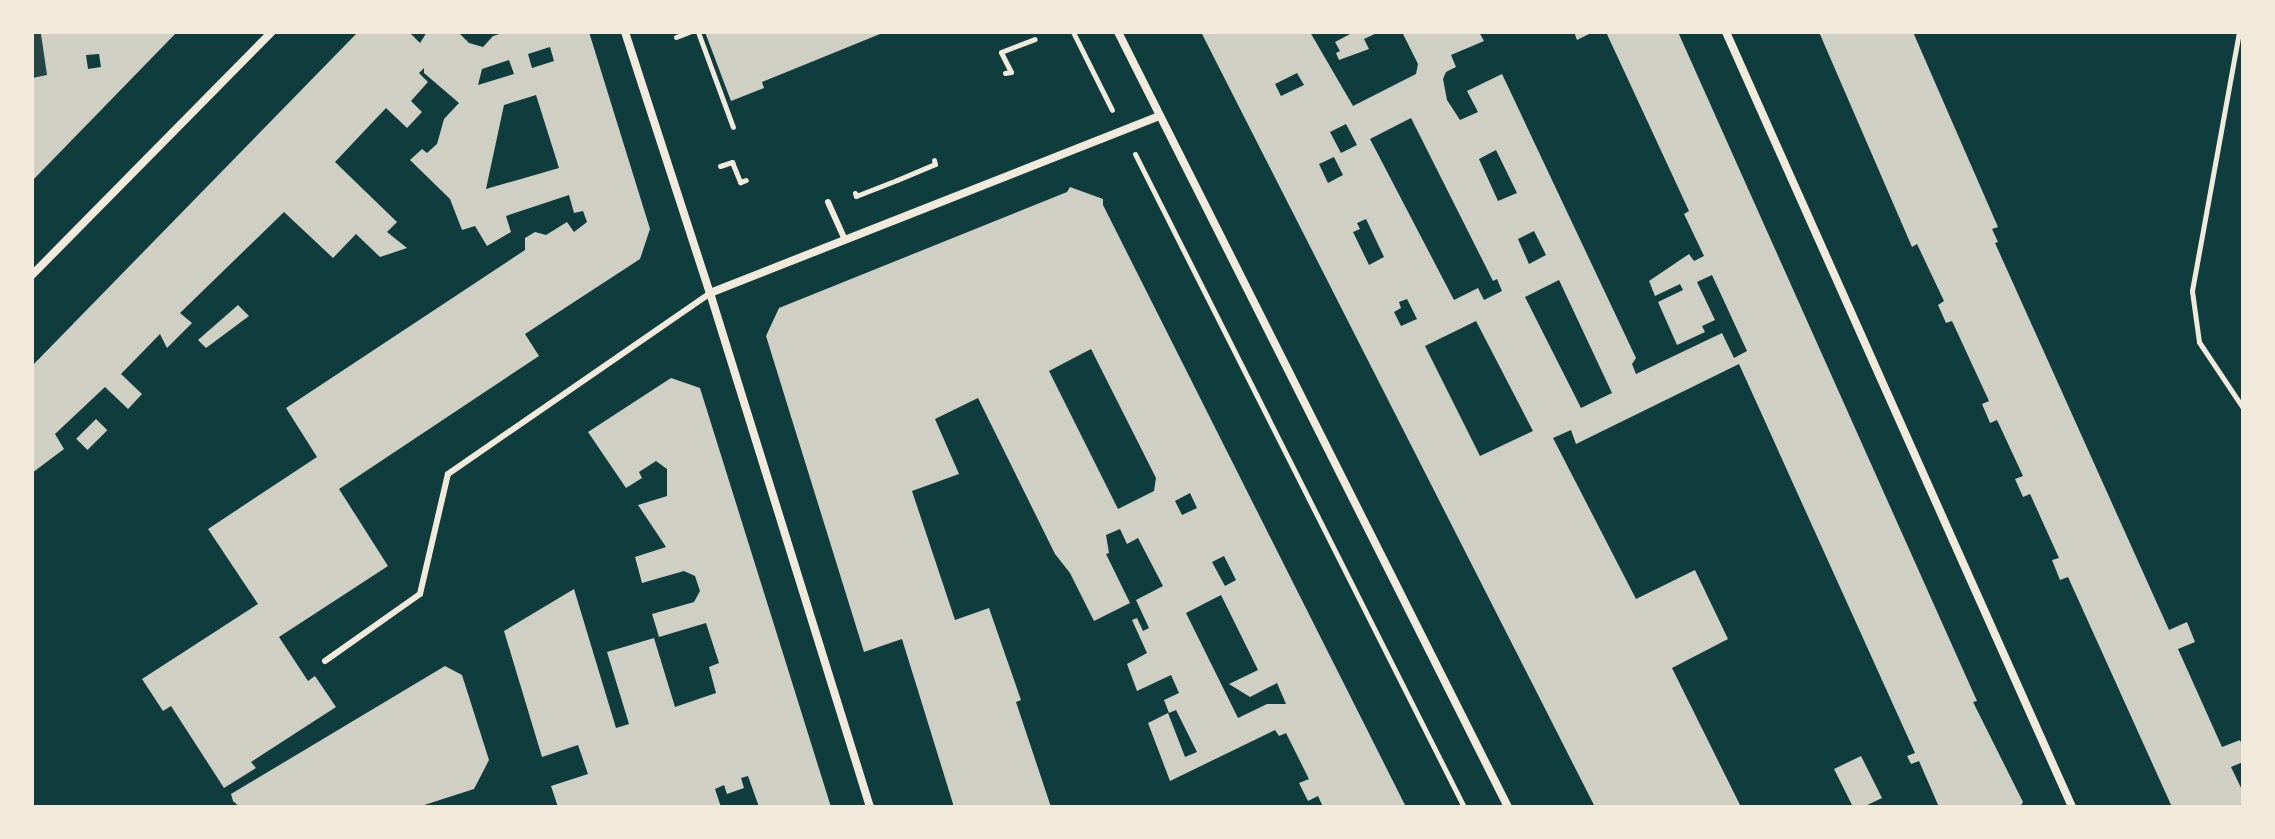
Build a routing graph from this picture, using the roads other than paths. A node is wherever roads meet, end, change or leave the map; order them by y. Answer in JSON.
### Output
{"nodes":[{"id":1,"x":272,"y":32,"type":"edge"},
{"id":2,"x":625,"y":32,"type":"edge"},
{"id":3,"x":1118,"y":32,"type":"edge"},
{"id":4,"x":1726,"y":32,"type":"edge"},
{"id":5,"x":1159,"y":116,"type":"junction"},
{"id":6,"x":828,"y":202,"type":"dead end"},
{"id":7,"x":845,"y":240,"type":"junction"},
{"id":8,"x":32,"y":275,"type":"edge"},
{"id":9,"x":710,"y":293,"type":"junction"},
{"id":10,"x":325,"y":661,"type":"dead end"},
{"id":11,"x":870,"y":807,"type":"edge"},
{"id":12,"x":1508,"y":807,"type":"edge"},
{"id":13,"x":2072,"y":807,"type":"edge"}],
"edges":[{"from":1,"to":8,"type":"street"},
{"from":2,"to":9,"type":"street"},
{"from":3,"to":5,"type":"street"},
{"from":4,"to":13,"type":"street"},
{"from":5,"to":7,"type":"street"},
{"from":5,"to":12,"type":"street"},
{"from":6,"to":7,"type":"lane"},
{"from":7,"to":9,"type":"street"},
{"from":9,"to":10,"type":"lane"},
{"from":9,"to":11,"type":"street"}]}
